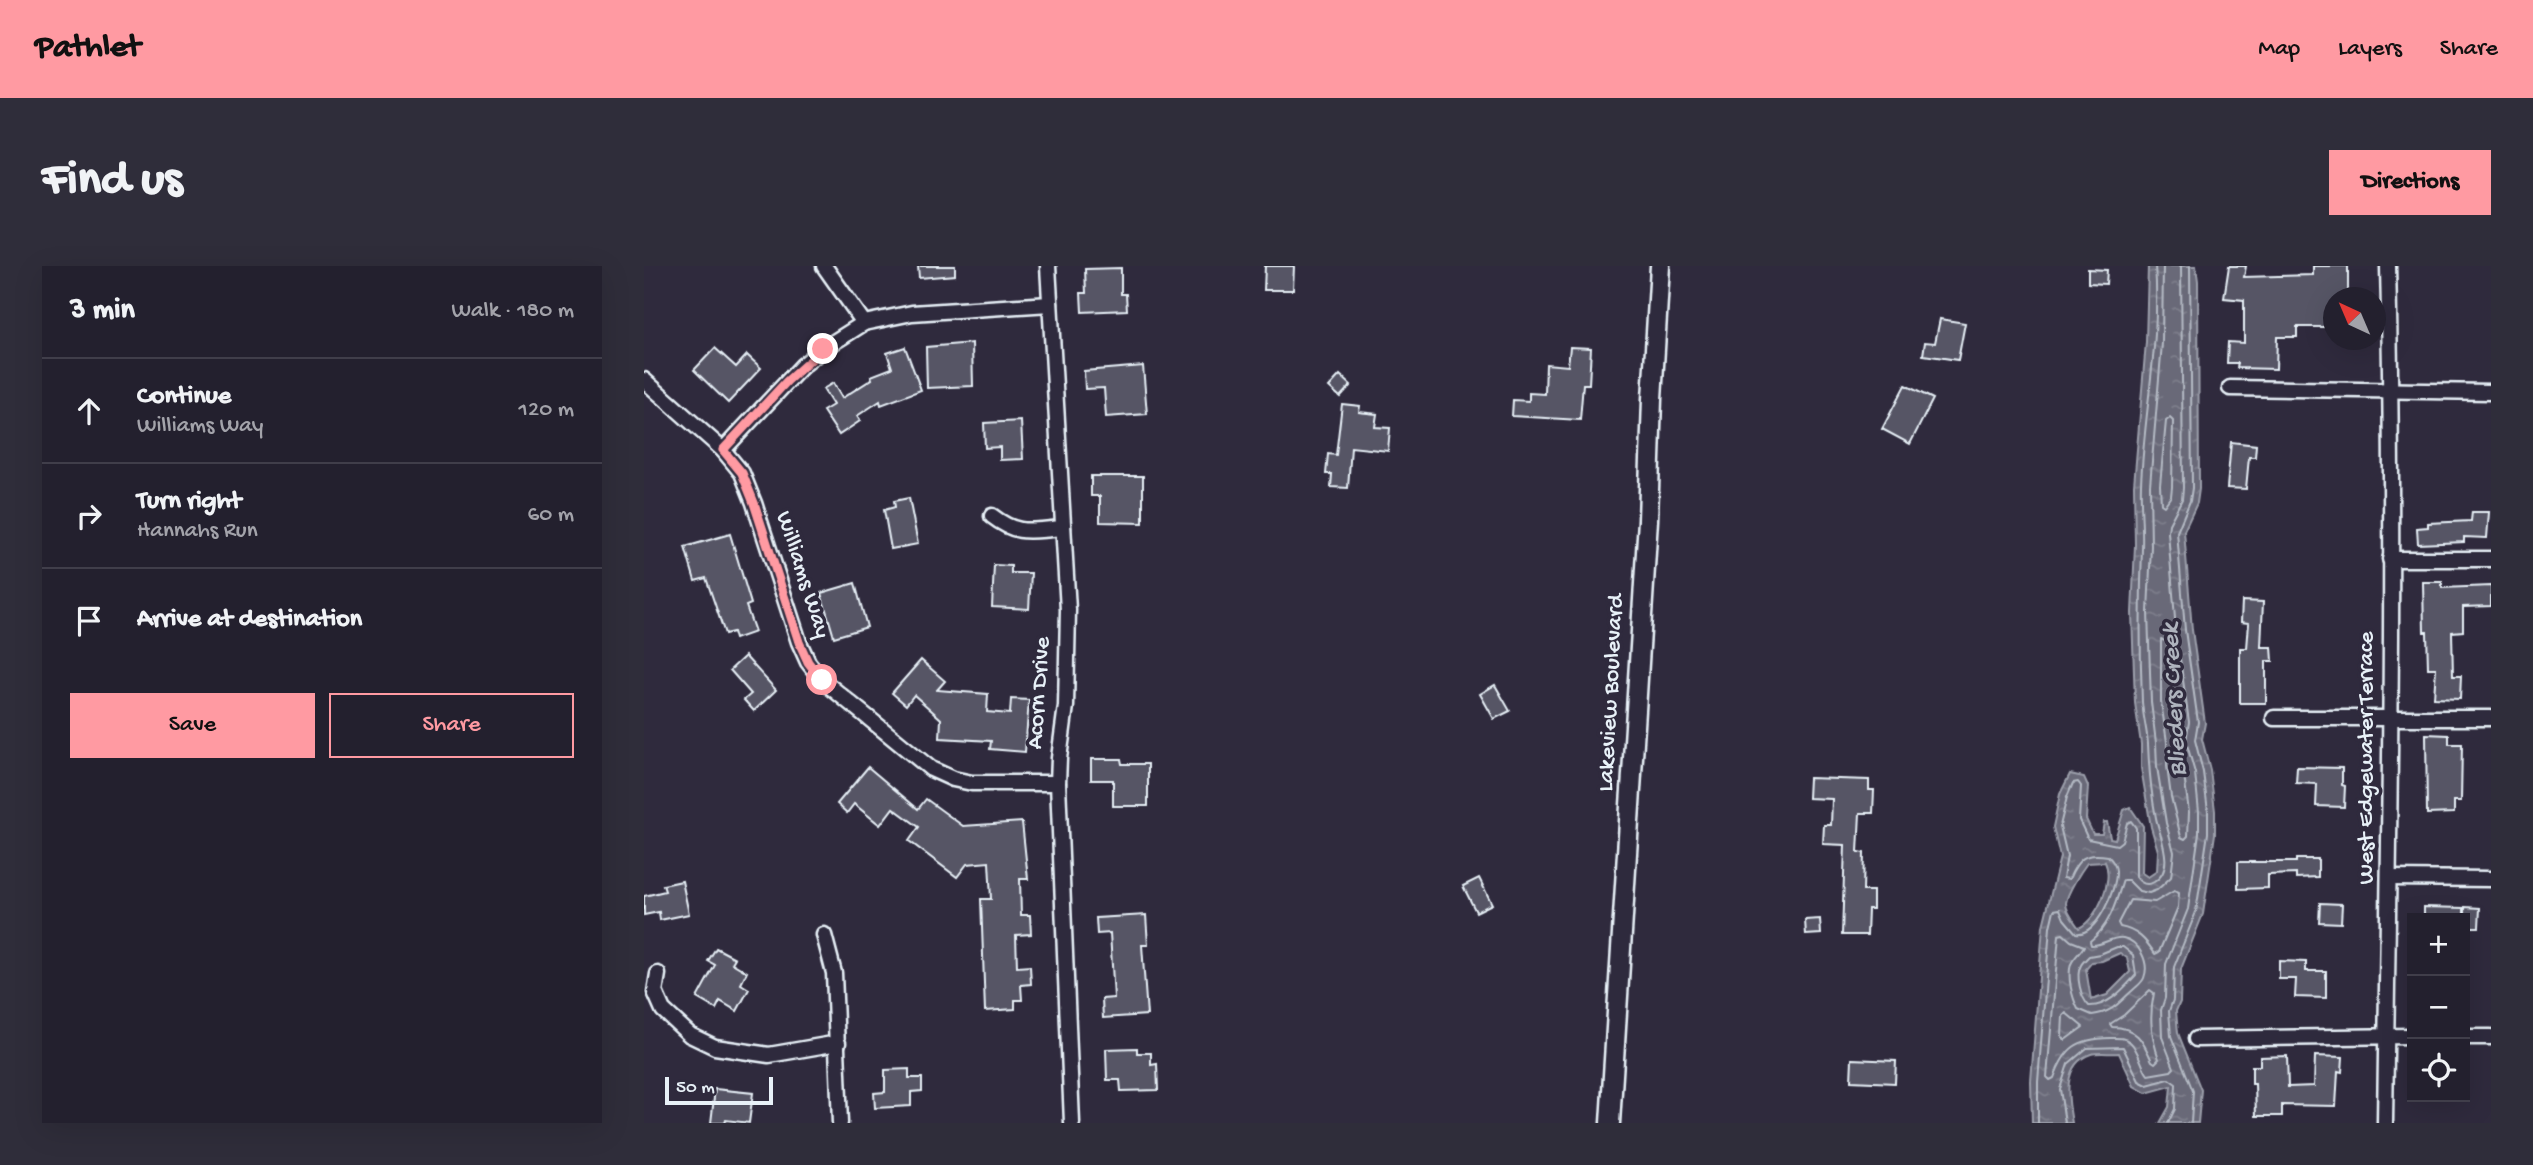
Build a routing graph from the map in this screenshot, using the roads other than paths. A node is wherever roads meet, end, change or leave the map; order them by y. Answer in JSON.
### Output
{"nodes":[{"id":1,"x":824,"y":266,"type":"edge"},
{"id":2,"x":1048,"y":266,"type":"edge"},
{"id":3,"x":1660,"y":266,"type":"edge"},
{"id":4,"x":2388,"y":266,"type":"edge"},
{"id":5,"x":1050,"y":304,"type":"junction"},
{"id":6,"x":864,"y":323,"type":"junction"},
{"id":7,"x":644,"y":380,"type":"edge"},
{"id":8,"x":2230,"y":388,"type":"dead end"},
{"id":9,"x":2391,"y":392,"type":"junction"},
{"id":10,"x":2491,"y":393,"type":"edge"},
{"id":11,"x":723,"y":450,"type":"junction"},
{"id":12,"x":992,"y":516,"type":"dead end"},
{"id":13,"x":1063,"y":528,"type":"junction"},
{"id":14,"x":2390,"y":559,"type":"junction"},
{"id":15,"x":2491,"y":559,"type":"edge"},
{"id":16,"x":2274,"y":718,"type":"dead end"},
{"id":17,"x":2392,"y":718,"type":"junction"},
{"id":18,"x":2491,"y":718,"type":"edge"},
{"id":19,"x":1058,"y":783,"type":"junction"},
{"id":20,"x":2390,"y":878,"type":"junction"},
{"id":21,"x":2491,"y":879,"type":"edge"},
{"id":22,"x":824,"y":935,"type":"dead end"},
{"id":23,"x":658,"y":974,"type":"dead end"},
{"id":24,"x":2386,"y":1035,"type":"junction"},
{"id":25,"x":2407,"y":1036,"type":"edge"},
{"id":26,"x":2470,"y":1037,"type":"edge"},
{"id":27,"x":2491,"y":1037,"type":"edge"},
{"id":28,"x":2196,"y":1039,"type":"dead end"},
{"id":29,"x":838,"y":1043,"type":"junction"},
{"id":30,"x":840,"y":1123,"type":"edge"},
{"id":31,"x":1072,"y":1123,"type":"edge"},
{"id":32,"x":1611,"y":1123,"type":"edge"},
{"id":33,"x":2385,"y":1123,"type":"edge"}],
"edges":[{"from":1,"to":6,"type":"street"},
{"from":2,"to":5,"type":"street","name":"Acorn Drive"},
{"from":3,"to":32,"type":"street","name":"Lakeview Boulevard"},
{"from":4,"to":9,"type":"street","name":"West Edgewater Terrace"},
{"from":5,"to":6,"type":"street"},
{"from":5,"to":13,"type":"street","name":"Acorn Drive"},
{"from":6,"to":11,"type":"street"},
{"from":7,"to":11,"type":"street","name":"Williams Way"},
{"from":8,"to":9,"type":"street"},
{"from":9,"to":10,"type":"street"},
{"from":9,"to":14,"type":"street","name":"West Edgewater Terrace"},
{"from":11,"to":19,"type":"street","name":"Williams Way"},
{"from":12,"to":13,"type":"street"},
{"from":13,"to":19,"type":"street","name":"Acorn Drive"},
{"from":14,"to":15,"type":"street"},
{"from":14,"to":17,"type":"street","name":"West Edgewater Terrace"},
{"from":16,"to":17,"type":"street"},
{"from":17,"to":18,"type":"street"},
{"from":17,"to":20,"type":"street","name":"West Edgewater Terrace"},
{"from":19,"to":31,"type":"street","name":"Acorn Drive"},
{"from":20,"to":21,"type":"street"},
{"from":20,"to":24,"type":"street","name":"West Edgewater Terrace"},
{"from":22,"to":29,"type":"street"},
{"from":23,"to":29,"type":"street"},
{"from":24,"to":25,"type":"street"},
{"from":24,"to":28,"type":"street"},
{"from":24,"to":33,"type":"street","name":"West Edgewater Terrace"},
{"from":26,"to":27,"type":"street"},
{"from":29,"to":30,"type":"street"}]}
